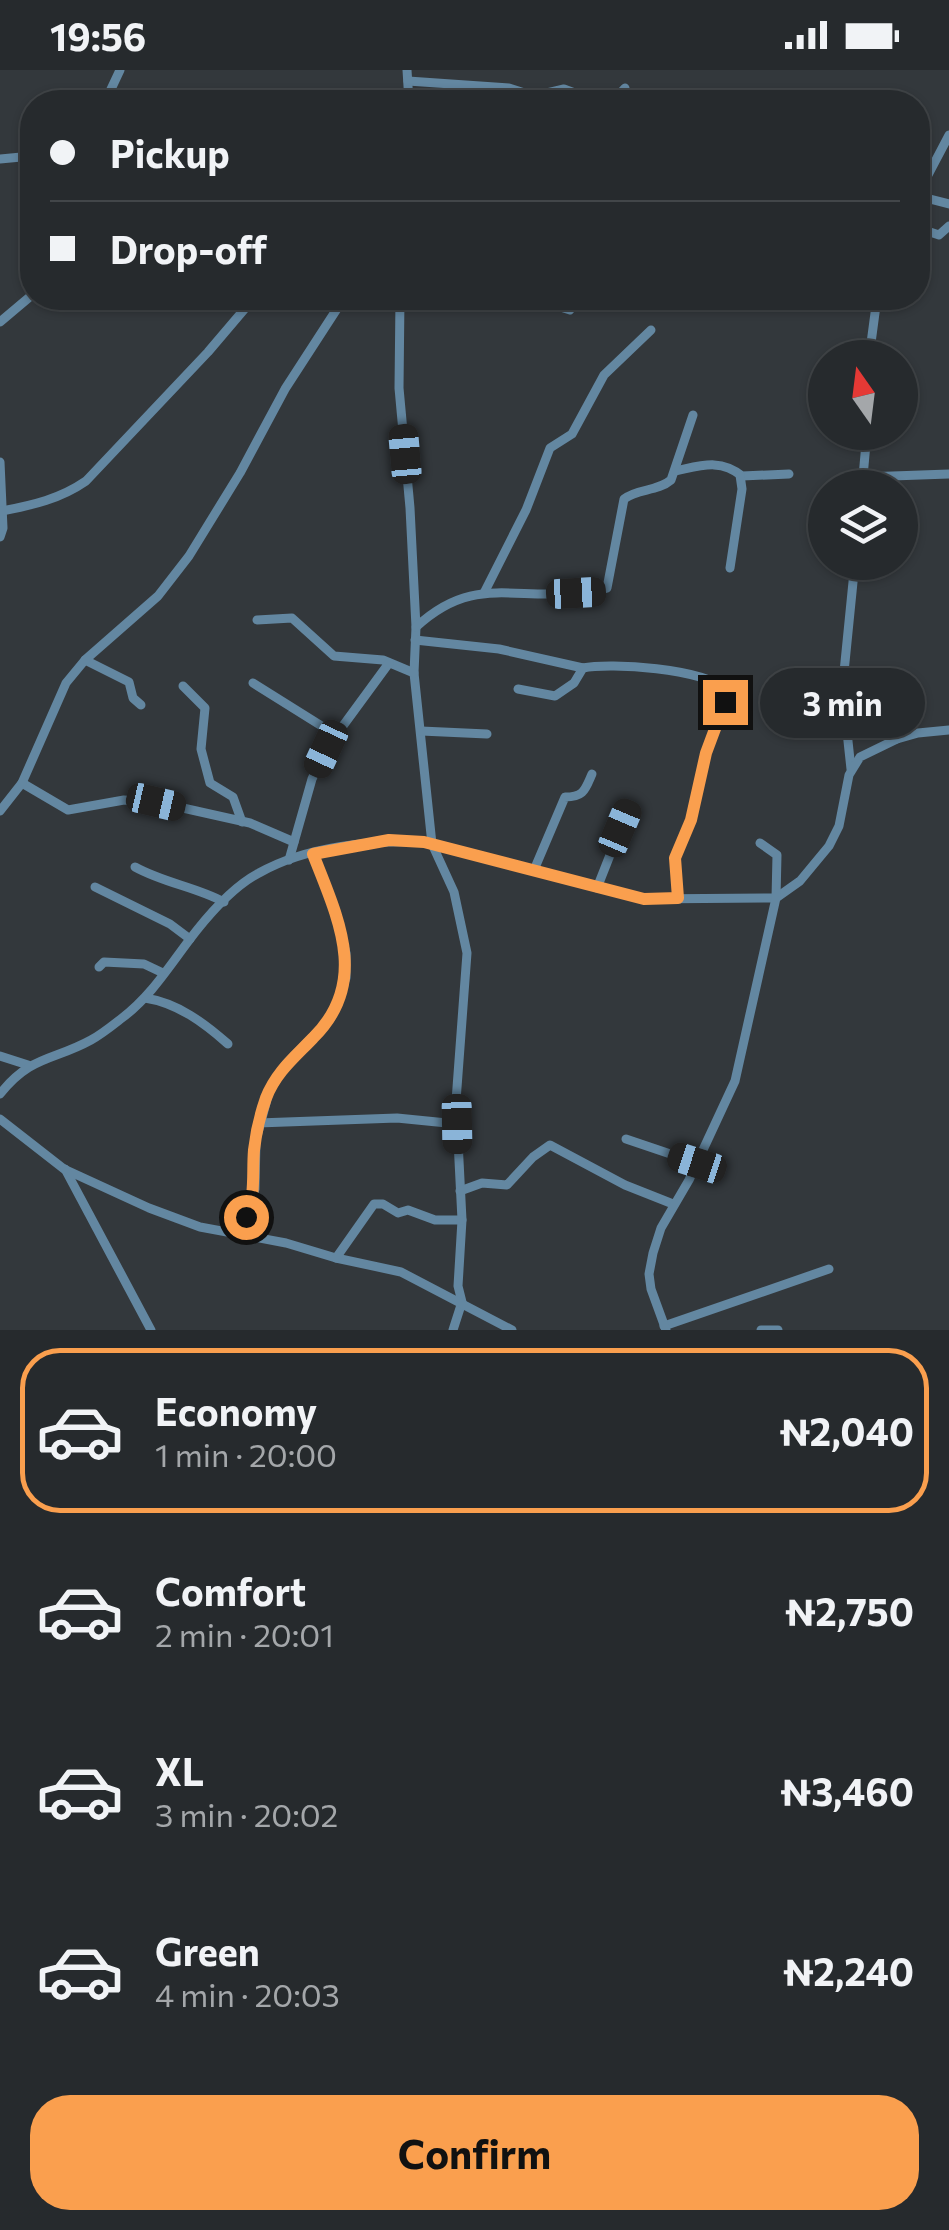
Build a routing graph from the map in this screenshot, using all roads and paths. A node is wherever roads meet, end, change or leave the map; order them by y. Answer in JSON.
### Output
{"nodes":[{"id":1,"x":407,"y":73,"type":"edge"},
{"id":2,"x":515,"y":90,"type":"edge"},
{"id":3,"x":949,"y":136,"type":"edge"},
{"id":4,"x":930,"y":172,"type":"edge"},
{"id":5,"x":20,"y":305,"type":"edge"},
{"id":6,"x":244,"y":310,"type":"edge"},
{"id":7,"x":336,"y":310,"type":"edge"},
{"id":8,"x":400,"y":310,"type":"edge"},
{"id":9,"x":876,"y":310,"type":"edge"},
{"id":10,"x":0,"y":322,"type":"edge"},
{"id":11,"x":651,"y":330,"type":"dead end"},
{"id":12,"x":872,"y":340,"type":"edge"},
{"id":13,"x":693,"y":415,"type":"dead end"},
{"id":14,"x":0,"y":462,"type":"edge"},
{"id":15,"x":675,"y":471,"type":"junction"},
{"id":16,"x":789,"y":474,"type":"dead end"},
{"id":17,"x":949,"y":474,"type":"edge"},
{"id":18,"x":740,"y":475,"type":"junction"},
{"id":19,"x":918,"y":477,"type":"edge"},
{"id":20,"x":2,"y":510,"type":"junction"},
{"id":21,"x":0,"y":537,"type":"edge"},
{"id":22,"x":730,"y":568,"type":"dead end"},
{"id":23,"x":853,"y":580,"type":"edge"},
{"id":24,"x":484,"y":593,"type":"junction"},
{"id":25,"x":257,"y":620,"type":"dead end"},
{"id":26,"x":416,"y":627,"type":"junction"},
{"id":27,"x":416,"y":640,"type":"junction"},
{"id":28,"x":85,"y":660,"type":"junction"},
{"id":29,"x":389,"y":663,"type":"junction"},
{"id":30,"x":583,"y":668,"type":"junction"},
{"id":31,"x":844,"y":672,"type":"junction"},
{"id":32,"x":414,"y":673,"type":"junction"},
{"id":33,"x":254,"y":682,"type":"dead end"},
{"id":34,"x":182,"y":686,"type":"dead end"},
{"id":35,"x":518,"y":689,"type":"dead end"},
{"id":36,"x":141,"y":704,"type":"dead end"},
{"id":37,"x":949,"y":730,"type":"edge"},
{"id":38,"x":421,"y":731,"type":"junction"},
{"id":39,"x":488,"y":734,"type":"dead end"},
{"id":40,"x":336,"y":735,"type":"junction"},
{"id":41,"x":897,"y":739,"type":"junction"},
{"id":42,"x":851,"y":769,"type":"junction"},
{"id":43,"x":592,"y":774,"type":"dead end"},
{"id":44,"x":22,"y":783,"type":"junction"},
{"id":45,"x":630,"y":808,"type":"dead end"},
{"id":46,"x":0,"y":811,"type":"edge"},
{"id":47,"x":242,"y":822,"type":"junction"},
{"id":48,"x":294,"y":842,"type":"junction"},
{"id":49,"x":760,"y":842,"type":"dead end"},
{"id":50,"x":432,"y":844,"type":"junction"},
{"id":51,"x":313,"y":854,"type":"junction"},
{"id":52,"x":289,"y":860,"type":"junction"},
{"id":53,"x":135,"y":867,"type":"dead end"},
{"id":54,"x":534,"y":870,"type":"junction"},
{"id":55,"x":95,"y":887,"type":"dead end"},
{"id":56,"x":597,"y":888,"type":"junction"},
{"id":57,"x":678,"y":898,"type":"junction"},
{"id":58,"x":776,"y":898,"type":"junction"},
{"id":59,"x":224,"y":902,"type":"junction"},
{"id":60,"x":190,"y":940,"type":"junction"},
{"id":61,"x":99,"y":968,"type":"dead end"},
{"id":62,"x":163,"y":974,"type":"junction"},
{"id":63,"x":145,"y":998,"type":"junction"},
{"id":64,"x":228,"y":1044,"type":"dead end"},
{"id":65,"x":0,"y":1056,"type":"edge"},
{"id":66,"x":28,"y":1065,"type":"junction"},
{"id":67,"x":0,"y":1094,"type":"edge"},
{"id":68,"x":0,"y":1118,"type":"edge"},
{"id":69,"x":258,"y":1122,"type":"junction"},
{"id":70,"x":457,"y":1124,"type":"junction"},
{"id":71,"x":626,"y":1139,"type":"dead end"},
{"id":72,"x":697,"y":1163,"type":"junction"},
{"id":73,"x":64,"y":1169,"type":"junction"},
{"id":74,"x":460,"y":1190,"type":"junction"},
{"id":75,"x":673,"y":1204,"type":"junction"},
{"id":76,"x":462,"y":1220,"type":"junction"},
{"id":77,"x":240,"y":1236,"type":"junction"},
{"id":78,"x":336,"y":1258,"type":"junction"},
{"id":79,"x":829,"y":1269,"type":"dead end"},
{"id":80,"x":462,"y":1302,"type":"junction"},
{"id":81,"x":665,"y":1328,"type":"edge"},
{"id":82,"x":151,"y":1330,"type":"edge"},
{"id":83,"x":453,"y":1330,"type":"edge"},
{"id":84,"x":512,"y":1330,"type":"edge"},
{"id":85,"x":761,"y":1330,"type":"edge"},
{"id":86,"x":778,"y":1330,"type":"edge"}],
"edges":[{"from":1,"to":2,"type":"street"},
{"from":3,"to":4,"type":"street"},
{"from":5,"to":10,"type":"street"},
{"from":6,"to":20,"type":"street"},
{"from":7,"to":28,"type":"street"},
{"from":8,"to":26,"type":"street"},
{"from":9,"to":12,"type":"street"},
{"from":11,"to":24,"type":"street"},
{"from":13,"to":15,"type":"street"},
{"from":14,"to":20,"type":"street"},
{"from":15,"to":18,"type":"street"},
{"from":15,"to":24,"type":"street"},
{"from":16,"to":18,"type":"street"},
{"from":17,"to":19,"type":"street"},
{"from":18,"to":22,"type":"street"},
{"from":20,"to":21,"type":"street"},
{"from":23,"to":31,"type":"street"},
{"from":24,"to":26,"type":"street"},
{"from":25,"to":29,"type":"street"},
{"from":26,"to":27,"type":"street"},
{"from":27,"to":30,"type":"street"},
{"from":27,"to":32,"type":"street"},
{"from":28,"to":36,"type":"street"},
{"from":28,"to":44,"type":"street"},
{"from":29,"to":32,"type":"street"},
{"from":29,"to":40,"type":"street"},
{"from":30,"to":35,"type":"street"},
{"from":30,"to":57,"type":"street"},
{"from":31,"to":41,"type":"street"},
{"from":31,"to":42,"type":"street"},
{"from":32,"to":38,"type":"street"},
{"from":33,"to":40,"type":"street"},
{"from":34,"to":47,"type":"street"},
{"from":37,"to":41,"type":"street"},
{"from":38,"to":39,"type":"street"},
{"from":38,"to":50,"type":"street"},
{"from":40,"to":48,"type":"street"},
{"from":41,"to":42,"type":"street"},
{"from":42,"to":58,"type":"street"},
{"from":43,"to":54,"type":"street"},
{"from":44,"to":46,"type":"street"},
{"from":44,"to":47,"type":"street"},
{"from":45,"to":56,"type":"street"},
{"from":47,"to":48,"type":"street"},
{"from":48,"to":52,"type":"street"},
{"from":49,"to":58,"type":"street"},
{"from":50,"to":51,"type":"street"},
{"from":50,"to":54,"type":"street"},
{"from":50,"to":70,"type":"street"},
{"from":51,"to":52,"type":"street"},
{"from":51,"to":69,"type":"street"},
{"from":52,"to":59,"type":"street"},
{"from":53,"to":59,"type":"street"},
{"from":54,"to":56,"type":"street"},
{"from":55,"to":60,"type":"street"},
{"from":56,"to":57,"type":"street"},
{"from":57,"to":58,"type":"street"},
{"from":58,"to":72,"type":"street"},
{"from":59,"to":60,"type":"street"},
{"from":60,"to":62,"type":"street"},
{"from":61,"to":62,"type":"street"},
{"from":62,"to":63,"type":"street"},
{"from":63,"to":64,"type":"street"},
{"from":63,"to":66,"type":"street"},
{"from":65,"to":66,"type":"street"},
{"from":66,"to":67,"type":"street"},
{"from":68,"to":73,"type":"street"},
{"from":69,"to":70,"type":"street"},
{"from":69,"to":77,"type":"street"},
{"from":70,"to":74,"type":"street"},
{"from":71,"to":72,"type":"street"},
{"from":72,"to":75,"type":"street"},
{"from":73,"to":77,"type":"street"},
{"from":73,"to":82,"type":"street"},
{"from":74,"to":75,"type":"street"},
{"from":74,"to":76,"type":"street"},
{"from":75,"to":81,"type":"street"},
{"from":76,"to":78,"type":"street"},
{"from":76,"to":80,"type":"street"},
{"from":77,"to":78,"type":"street"},
{"from":78,"to":80,"type":"street"},
{"from":79,"to":81,"type":"street"},
{"from":80,"to":83,"type":"street"},
{"from":80,"to":84,"type":"street"},
{"from":85,"to":86,"type":"street"}]}
